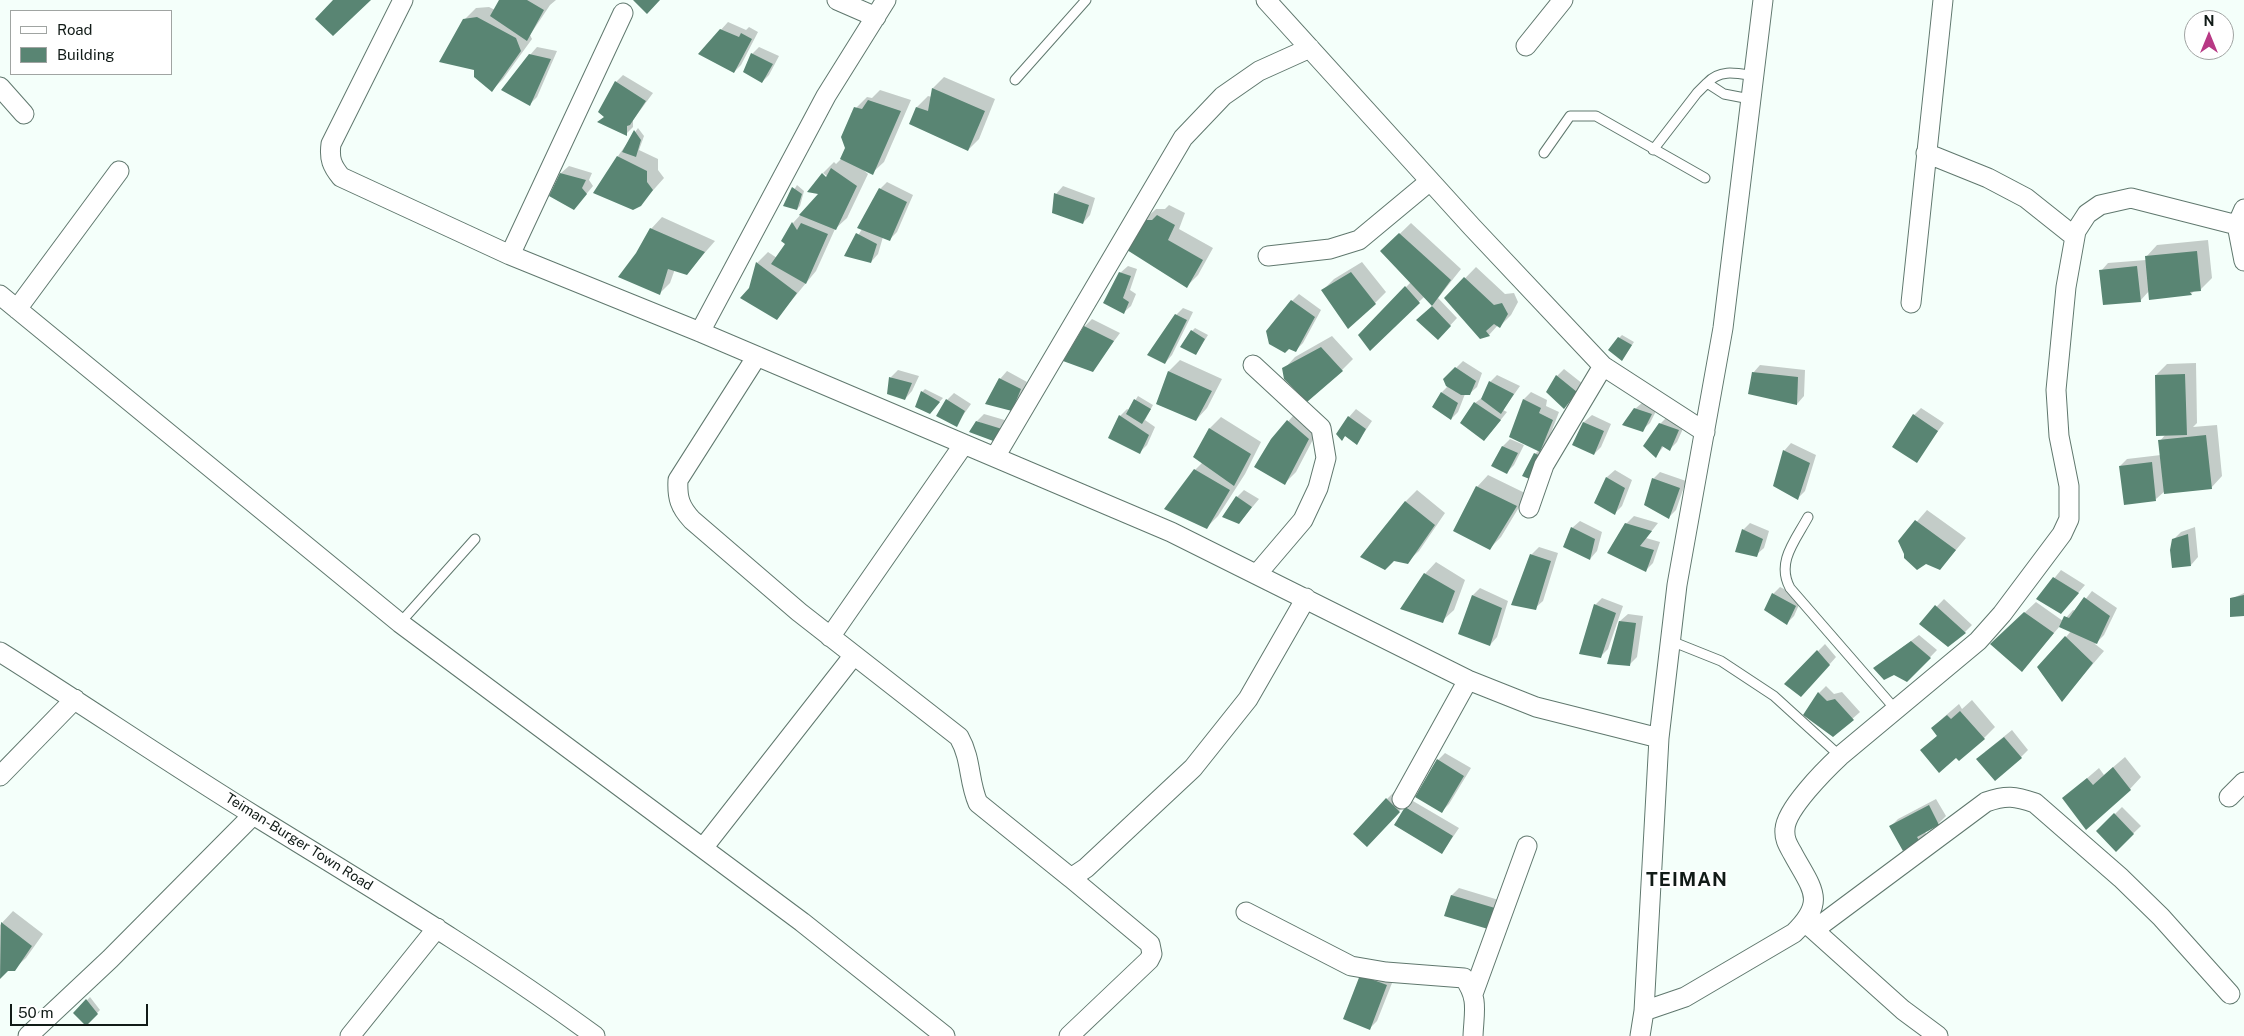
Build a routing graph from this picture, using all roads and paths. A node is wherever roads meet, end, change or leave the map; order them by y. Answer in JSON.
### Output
{"nodes":[{"id":1,"x":404,"y":0,"type":"edge"},
{"id":2,"x":837,"y":0,"type":"edge"},
{"id":3,"x":886,"y":0,"type":"edge"},
{"id":4,"x":1086,"y":0,"type":"edge"},
{"id":5,"x":1266,"y":0,"type":"edge"},
{"id":6,"x":1563,"y":0,"type":"edge"},
{"id":7,"x":1763,"y":0,"type":"edge"},
{"id":8,"x":1943,"y":0,"type":"edge"},
{"id":9,"x":622,"y":13,"type":"dead end"},
{"id":10,"x":876,"y":17,"type":"junction"},
{"id":11,"x":1526,"y":46,"type":"dead end"},
{"id":12,"x":1310,"y":48,"type":"junction"},
{"id":13,"x":1753,"y":76,"type":"junction"},
{"id":14,"x":1015,"y":80,"type":"dead end"},
{"id":15,"x":1707,"y":83,"type":"junction"},
{"id":16,"x":0,"y":87,"type":"edge"},
{"id":17,"x":1750,"y":99,"type":"junction"},
{"id":18,"x":24,"y":114,"type":"dead end"},
{"id":19,"x":1653,"y":150,"type":"junction"},
{"id":20,"x":1544,"y":153,"type":"dead end"},
{"id":21,"x":1926,"y":153,"type":"junction"},
{"id":22,"x":119,"y":170,"type":"dead end"},
{"id":23,"x":1705,"y":178,"type":"dead end"},
{"id":24,"x":1430,"y":181,"type":"junction"},
{"id":25,"x":2240,"y":217,"type":"edge"},
{"id":26,"x":2075,"y":237,"type":"junction"},
{"id":27,"x":510,"y":255,"type":"junction"},
{"id":28,"x":1268,"y":256,"type":"dead end"},
{"id":29,"x":2244,"y":261,"type":"edge"},
{"id":30,"x":0,"y":294,"type":"edge"},
{"id":31,"x":1910,"y":303,"type":"dead end"},
{"id":32,"x":17,"y":309,"type":"junction"},
{"id":33,"x":700,"y":332,"type":"junction"},
{"id":34,"x":757,"y":356,"type":"junction"},
{"id":35,"x":1253,"y":365,"type":"dead end"},
{"id":36,"x":1603,"y":366,"type":"junction"},
{"id":37,"x":1705,"y":432,"type":"junction"},
{"id":38,"x":964,"y":444,"type":"junction"},
{"id":39,"x":996,"y":457,"type":"junction"},
{"id":40,"x":1529,"y":508,"type":"dead end"},
{"id":41,"x":1808,"y":517,"type":"dead end"},
{"id":42,"x":476,"y":539,"type":"dead end"},
{"id":43,"x":1257,"y":574,"type":"junction"},
{"id":44,"x":1306,"y":598,"type":"junction"},
{"id":45,"x":400,"y":623,"type":"junction"},
{"id":46,"x":830,"y":637,"type":"junction"},
{"id":47,"x":1671,"y":641,"type":"junction"},
{"id":48,"x":0,"y":652,"type":"edge"},
{"id":49,"x":854,"y":655,"type":"junction"},
{"id":50,"x":1468,"y":680,"type":"junction"},
{"id":51,"x":75,"y":699,"type":"junction"},
{"id":52,"x":1896,"y":711,"type":"junction"},
{"id":53,"x":1659,"y":738,"type":"junction"},
{"id":54,"x":1840,"y":756,"type":"junction"},
{"id":55,"x":0,"y":776,"type":"edge"},
{"id":56,"x":2244,"y":782,"type":"edge"},
{"id":57,"x":2229,"y":797,"type":"dead end"},
{"id":58,"x":1402,"y":799,"type":"dead end"},
{"id":59,"x":253,"y":815,"type":"junction"},
{"id":60,"x":1527,"y":846,"type":"dead end"},
{"id":61,"x":703,"y":848,"type":"junction"},
{"id":62,"x":1070,"y":878,"type":"junction"},
{"id":63,"x":1246,"y":912,"type":"dead end"},
{"id":64,"x":1809,"y":926,"type":"junction"},
{"id":65,"x":437,"y":928,"type":"junction"},
{"id":66,"x":1474,"y":994,"type":"junction"},
{"id":67,"x":2230,"y":994,"type":"dead end"},
{"id":68,"x":1644,"y":1011,"type":"junction"},
{"id":69,"x":28,"y":1036,"type":"edge"},
{"id":70,"x":350,"y":1036,"type":"edge"},
{"id":71,"x":595,"y":1036,"type":"edge"},
{"id":72,"x":945,"y":1036,"type":"edge"},
{"id":73,"x":1068,"y":1036,"type":"edge"},
{"id":74,"x":1473,"y":1036,"type":"edge"},
{"id":75,"x":1640,"y":1036,"type":"edge"},
{"id":76,"x":1938,"y":1036,"type":"edge"}],
"edges":[{"from":1,"to":27,"type":"street"},
{"from":2,"to":10,"type":"street"},
{"from":3,"to":10,"type":"street"},
{"from":4,"to":14,"type":"lane"},
{"from":5,"to":12,"type":"street"},
{"from":6,"to":11,"type":"street"},
{"from":7,"to":13,"type":"street"},
{"from":8,"to":21,"type":"street"},
{"from":9,"to":27,"type":"street"},
{"from":10,"to":33,"type":"street"},
{"from":12,"to":24,"type":"street"},
{"from":12,"to":39,"type":"street"},
{"from":13,"to":15,"type":"lane"},
{"from":13,"to":17,"type":"street"},
{"from":15,"to":17,"type":"lane"},
{"from":15,"to":19,"type":"lane"},
{"from":16,"to":18,"type":"street"},
{"from":17,"to":37,"type":"street"},
{"from":19,"to":20,"type":"lane"},
{"from":19,"to":23,"type":"lane"},
{"from":21,"to":26,"type":"street"},
{"from":21,"to":31,"type":"street"},
{"from":22,"to":32,"type":"street"},
{"from":24,"to":28,"type":"street"},
{"from":24,"to":36,"type":"street"},
{"from":25,"to":26,"type":"street"},
{"from":25,"to":29,"type":"street"},
{"from":26,"to":52,"type":"street"},
{"from":27,"to":33,"type":"street"},
{"from":30,"to":32,"type":"street"},
{"from":32,"to":45,"type":"street"},
{"from":33,"to":34,"type":"street"},
{"from":34,"to":38,"type":"street"},
{"from":34,"to":46,"type":"street"},
{"from":35,"to":43,"type":"street"},
{"from":36,"to":37,"type":"street"},
{"from":36,"to":40,"type":"street"},
{"from":37,"to":47,"type":"street"},
{"from":38,"to":39,"type":"street"},
{"from":38,"to":46,"type":"street"},
{"from":39,"to":43,"type":"street"},
{"from":41,"to":52,"type":"lane"},
{"from":42,"to":45,"type":"lane"},
{"from":43,"to":44,"type":"street"},
{"from":44,"to":50,"type":"street"},
{"from":44,"to":62,"type":"street"},
{"from":45,"to":61,"type":"street"},
{"from":46,"to":49,"type":"street"},
{"from":47,"to":53,"type":"street"},
{"from":47,"to":54,"type":"lane"},
{"from":48,"to":51,"type":"street","name":"Teiman-Burger Town Road"},
{"from":49,"to":61,"type":"street"},
{"from":49,"to":62,"type":"street"},
{"from":50,"to":53,"type":"street"},
{"from":50,"to":58,"type":"street"},
{"from":51,"to":55,"type":"street"},
{"from":51,"to":59,"type":"street","name":"Teiman-Burger Town Road"},
{"from":52,"to":54,"type":"street"},
{"from":53,"to":68,"type":"street"},
{"from":54,"to":64,"type":"street"},
{"from":56,"to":57,"type":"street"},
{"from":59,"to":65,"type":"street","name":"Teiman-Burger Town Road"},
{"from":59,"to":69,"type":"street"},
{"from":60,"to":66,"type":"street"},
{"from":61,"to":72,"type":"street"},
{"from":62,"to":73,"type":"street"},
{"from":63,"to":66,"type":"street"},
{"from":64,"to":67,"type":"street"},
{"from":64,"to":68,"type":"street"},
{"from":64,"to":76,"type":"street"},
{"from":65,"to":70,"type":"street"},
{"from":65,"to":71,"type":"street","name":"Teiman-Burger Town Road"},
{"from":66,"to":74,"type":"street"},
{"from":68,"to":75,"type":"street"}]}
